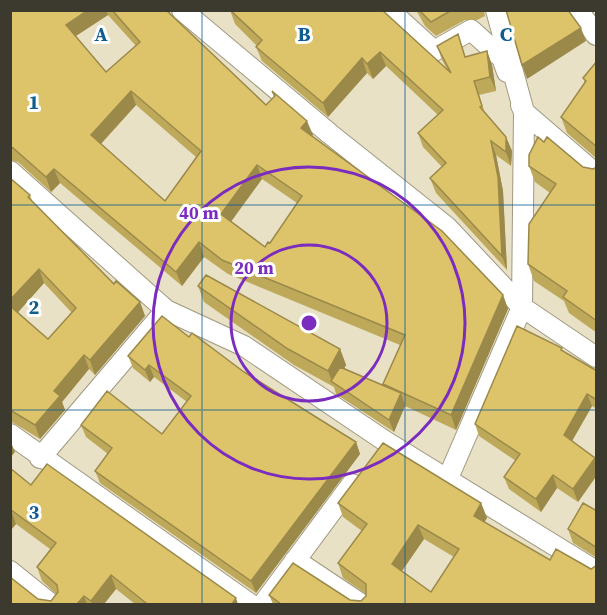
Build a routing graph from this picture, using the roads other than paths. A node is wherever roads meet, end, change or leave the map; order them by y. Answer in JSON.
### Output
{"nodes":[{"id":1,"x":182,"y":10,"type":"edge"},
{"id":2,"x":389,"y":10,"type":"edge"},
{"id":3,"x":496,"y":10,"type":"edge"},
{"id":4,"x":579,"y":10,"type":"edge"},
{"id":5,"x":597,"y":35,"type":"edge"},
{"id":6,"x":524,"y":112,"type":"junction"},
{"id":7,"x":10,"y":171,"type":"edge"},
{"id":8,"x":597,"y":174,"type":"edge"},
{"id":9,"x":522,"y":307,"type":"junction"},
{"id":10,"x":166,"y":310,"type":"junction"},
{"id":11,"x":597,"y":357,"type":"edge"},
{"id":12,"x":10,"y":434,"type":"edge"},
{"id":13,"x":385,"y":441,"type":"junction"},
{"id":14,"x":40,"y":458,"type":"junction"},
{"id":15,"x":448,"y":478,"type":"junction"},
{"id":16,"x":295,"y":560,"type":"junction"},
{"id":17,"x":597,"y":571,"type":"edge"},
{"id":18,"x":13,"y":578,"type":"edge"},
{"id":19,"x":51,"y":604,"type":"edge"},
{"id":20,"x":250,"y":604,"type":"edge"},
{"id":21,"x":262,"y":604,"type":"edge"},
{"id":22,"x":361,"y":604,"type":"edge"}],
"edges":[{"from":1,"to":9,"type":"street"},
{"from":2,"to":6,"type":"street"},
{"from":3,"to":6,"type":"street"},
{"from":4,"to":5,"type":"street"},
{"from":6,"to":8,"type":"street"},
{"from":6,"to":9,"type":"street"},
{"from":7,"to":10,"type":"street"},
{"from":9,"to":11,"type":"street"},
{"from":9,"to":15,"type":"street"},
{"from":10,"to":13,"type":"street"},
{"from":10,"to":14,"type":"street"},
{"from":12,"to":14,"type":"street"},
{"from":13,"to":15,"type":"street"},
{"from":13,"to":16,"type":"street"},
{"from":14,"to":20,"type":"street"},
{"from":15,"to":17,"type":"street"},
{"from":16,"to":21,"type":"street"},
{"from":16,"to":22,"type":"street"},
{"from":18,"to":19,"type":"street"}]}
